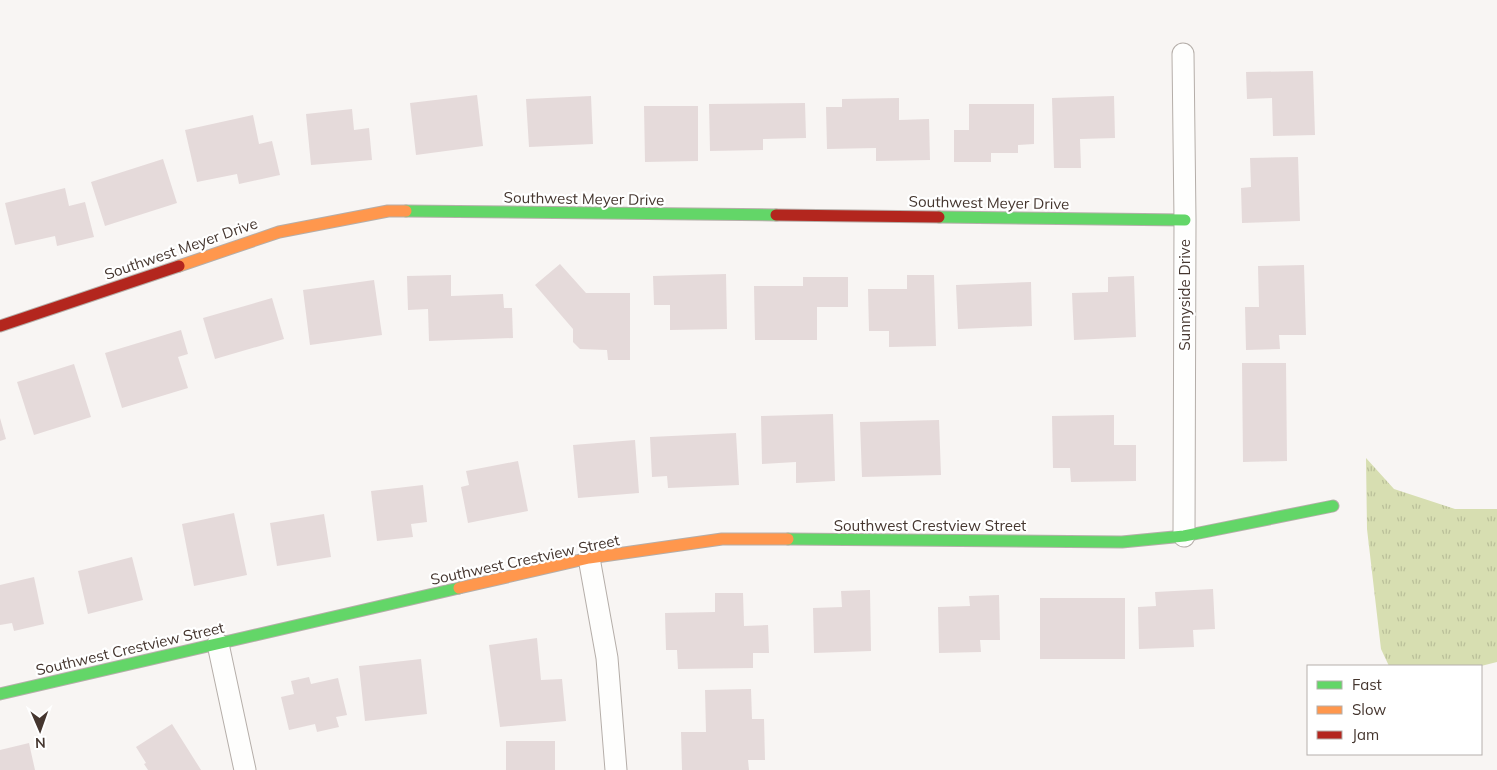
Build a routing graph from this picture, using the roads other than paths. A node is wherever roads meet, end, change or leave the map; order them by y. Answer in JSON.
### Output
{"nodes":[{"id":1,"x":1183,"y":54,"type":"dead end"},
{"id":2,"x":1186,"y":220,"type":"junction"},
{"id":3,"x":0,"y":326,"type":"edge"},
{"id":4,"x":1333,"y":506,"type":"dead end"},
{"id":5,"x":1184,"y":536,"type":"junction"},
{"id":6,"x":589,"y":558,"type":"junction"},
{"id":7,"x":218,"y":644,"type":"junction"},
{"id":8,"x":0,"y":694,"type":"edge"},
{"id":9,"x":245,"y":770,"type":"edge"},
{"id":10,"x":616,"y":770,"type":"edge"}],
"edges":[{"from":1,"to":2,"type":"street","name":"Sunnyside Drive"},
{"from":2,"to":3,"type":"street","name":"Southwest Meyer Drive"},
{"from":2,"to":5,"type":"street","name":"Sunnyside Drive"},
{"from":4,"to":5,"type":"street","name":"Southwest Crestview Street"},
{"from":5,"to":6,"type":"street","name":"Southwest Crestview Street"},
{"from":6,"to":7,"type":"street","name":"Southwest Crestview Street"},
{"from":6,"to":10,"type":"street"},
{"from":7,"to":8,"type":"street","name":"Southwest Crestview Street"},
{"from":7,"to":9,"type":"street"}]}
